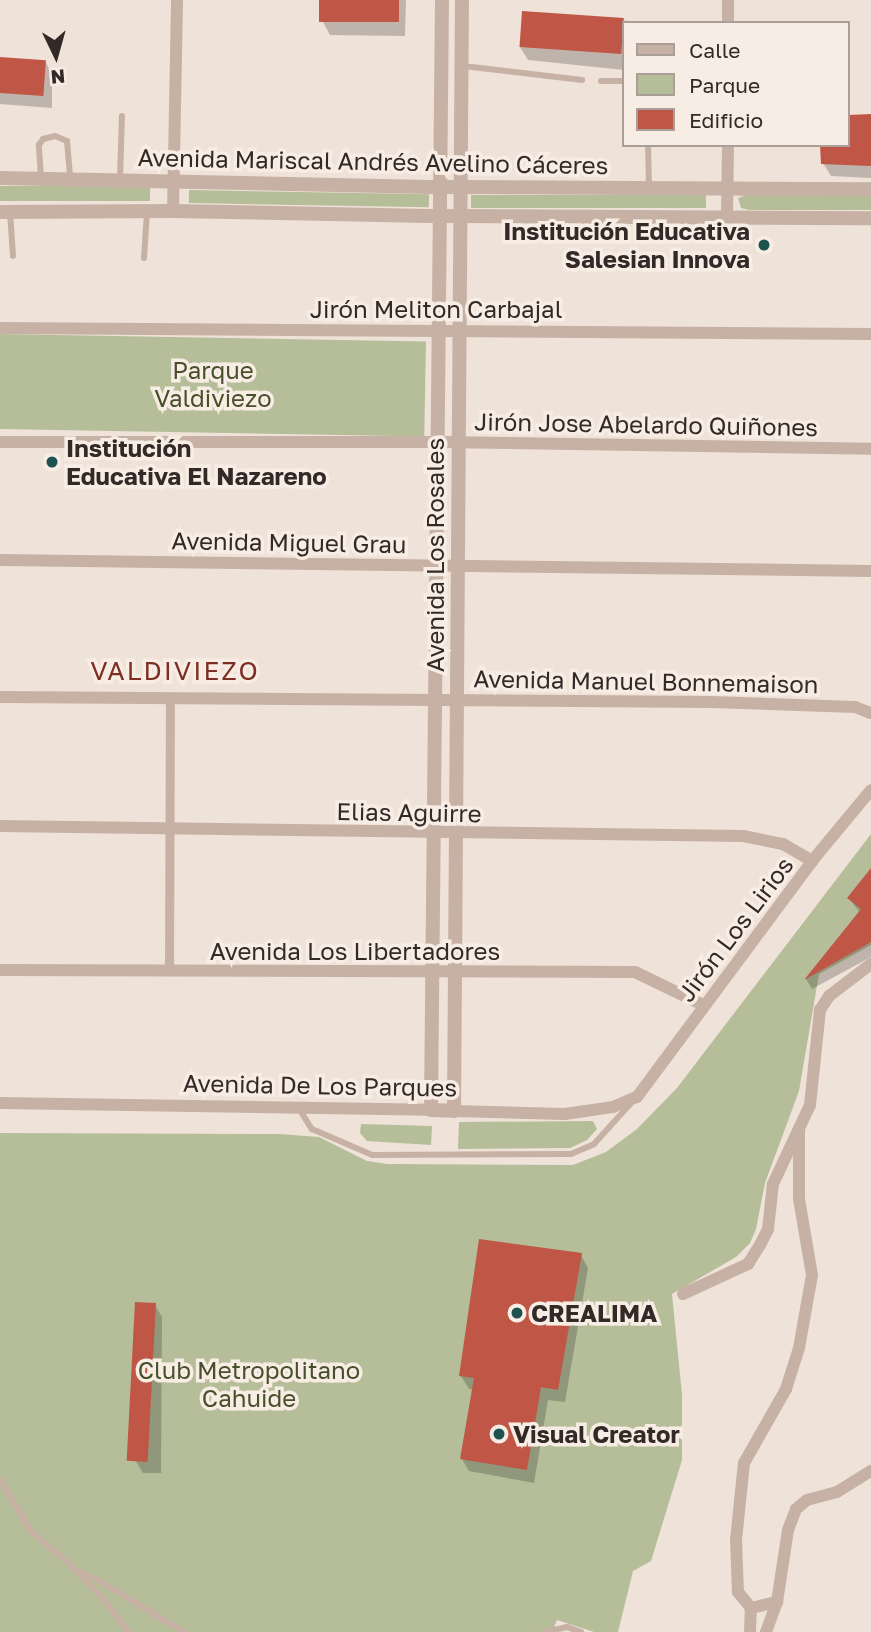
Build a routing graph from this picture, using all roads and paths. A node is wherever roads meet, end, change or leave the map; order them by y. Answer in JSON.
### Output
{"nodes":[{"id":1,"x":177,"y":0,"type":"edge"},
{"id":2,"x":442,"y":0,"type":"edge"},
{"id":3,"x":462,"y":0,"type":"edge"},
{"id":4,"x":728,"y":0,"type":"edge"},
{"id":5,"x":728,"y":21,"type":"edge"},
{"id":6,"x":461,"y":66,"type":"junction"},
{"id":7,"x":582,"y":80,"type":"dead end"},
{"id":8,"x":622,"y":80,"type":"edge"},
{"id":9,"x":601,"y":81,"type":"dead end"},
{"id":10,"x":122,"y":116,"type":"dead end"},
{"id":11,"x":648,"y":147,"type":"edge"},
{"id":12,"x":728,"y":147,"type":"edge"},
{"id":13,"x":41,"y":177,"type":"junction"},
{"id":14,"x":0,"y":178,"type":"edge"},
{"id":15,"x":71,"y":178,"type":"junction"},
{"id":16,"x":120,"y":178,"type":"junction"},
{"id":17,"x":173,"y":180,"type":"junction"},
{"id":18,"x":441,"y":187,"type":"junction"},
{"id":19,"x":460,"y":188,"type":"junction"},
{"id":20,"x":649,"y":188,"type":"junction"},
{"id":21,"x":728,"y":189,"type":"junction"},
{"id":22,"x":871,"y":189,"type":"edge"},
{"id":23,"x":173,"y":211,"type":"junction"},
{"id":24,"x":5,"y":212,"type":"edge"},
{"id":25,"x":147,"y":212,"type":"junction"},
{"id":26,"x":440,"y":216,"type":"junction"},
{"id":27,"x":460,"y":216,"type":"junction"},
{"id":28,"x":727,"y":217,"type":"junction"},
{"id":29,"x":871,"y":218,"type":"edge"},
{"id":30,"x":13,"y":256,"type":"dead end"},
{"id":31,"x":144,"y":258,"type":"dead end"},
{"id":32,"x":0,"y":328,"type":"edge"},
{"id":33,"x":440,"y":330,"type":"junction"},
{"id":34,"x":459,"y":330,"type":"junction"},
{"id":35,"x":871,"y":334,"type":"edge"},
{"id":36,"x":0,"y":442,"type":"edge"},
{"id":37,"x":439,"y":442,"type":"junction"},
{"id":38,"x":458,"y":443,"type":"junction"},
{"id":39,"x":871,"y":449,"type":"edge"},
{"id":40,"x":0,"y":560,"type":"edge"},
{"id":41,"x":438,"y":565,"type":"junction"},
{"id":42,"x":457,"y":565,"type":"junction"},
{"id":43,"x":871,"y":571,"type":"edge"},
{"id":44,"x":0,"y":697,"type":"edge"},
{"id":45,"x":437,"y":699,"type":"junction"},
{"id":46,"x":456,"y":699,"type":"junction"},
{"id":47,"x":170,"y":700,"type":"junction"},
{"id":48,"x":871,"y":713,"type":"edge"},
{"id":49,"x":871,"y":790,"type":"edge"},
{"id":50,"x":0,"y":826,"type":"edge"},
{"id":51,"x":169,"y":829,"type":"junction"},
{"id":52,"x":436,"y":833,"type":"junction"},
{"id":53,"x":455,"y":834,"type":"junction"},
{"id":54,"x":812,"y":861,"type":"junction"},
{"id":55,"x":871,"y":964,"type":"edge"},
{"id":56,"x":0,"y":970,"type":"edge"},
{"id":57,"x":169,"y":971,"type":"junction"},
{"id":58,"x":434,"y":972,"type":"junction"},
{"id":59,"x":454,"y":973,"type":"junction"},
{"id":60,"x":703,"y":1005,"type":"junction"},
{"id":61,"x":637,"y":1097,"type":"junction"},
{"id":62,"x":0,"y":1103,"type":"edge"},
{"id":63,"x":298,"y":1107,"type":"junction"},
{"id":64,"x":431,"y":1110,"type":"junction"},
{"id":65,"x":454,"y":1111,"type":"junction"},
{"id":66,"x":799,"y":1128,"type":"junction"},
{"id":67,"x":683,"y":1294,"type":"dead end"},
{"id":68,"x":871,"y":1471,"type":"edge"},
{"id":69,"x":0,"y":1480,"type":"edge"},
{"id":70,"x":76,"y":1570,"type":"junction"},
{"id":71,"x":777,"y":1602,"type":"junction"},
{"id":72,"x":751,"y":1608,"type":"junction"},
{"id":73,"x":128,"y":1632,"type":"edge"},
{"id":74,"x":184,"y":1632,"type":"edge"},
{"id":75,"x":544,"y":1632,"type":"edge"},
{"id":76,"x":582,"y":1632,"type":"edge"},
{"id":77,"x":750,"y":1632,"type":"edge"},
{"id":78,"x":766,"y":1632,"type":"edge"}],
"edges":[{"from":1,"to":17,"type":"street"},
{"from":2,"to":18,"type":"street","name":"Avenida Los Rosales"},
{"from":3,"to":6,"type":"street","name":"Avenida Los Rosales"},
{"from":4,"to":5,"type":"street"},
{"from":6,"to":7,"type":"lane"},
{"from":6,"to":19,"type":"street","name":"Avenida Los Rosales"},
{"from":8,"to":9,"type":"lane"},
{"from":10,"to":16,"type":"lane"},
{"from":11,"to":20,"type":"lane"},
{"from":12,"to":21,"type":"street"},
{"from":13,"to":14,"type":"street","name":"Avenida Mariscal Andrés Avelino Cáceres"},
{"from":13,"to":15,"type":"street","name":"Avenida Mariscal Andrés Avelino Cáceres"},
{"from":13,"to":15,"type":"lane"},
{"from":15,"to":16,"type":"street","name":"Avenida Mariscal Andrés Avelino Cáceres"},
{"from":16,"to":17,"type":"street","name":"Avenida Mariscal Andrés Avelino Cáceres"},
{"from":17,"to":18,"type":"street","name":"Avenida Mariscal Andrés Avelino Cáceres"},
{"from":17,"to":23,"type":"street"},
{"from":18,"to":19,"type":"street","name":"Avenida Mariscal Andrés Avelino Cáceres"},
{"from":18,"to":26,"type":"street","name":"Avenida Los Rosales"},
{"from":19,"to":20,"type":"street","name":"Avenida Mariscal Andrés Avelino Cáceres"},
{"from":19,"to":27,"type":"street","name":"Avenida Los Rosales"},
{"from":20,"to":21,"type":"street","name":"Avenida Mariscal Andrés Avelino Cáceres"},
{"from":21,"to":22,"type":"street","name":"Avenida Mariscal Andrés Avelino Cáceres"},
{"from":21,"to":28,"type":"street"},
{"from":23,"to":25,"type":"street"},
{"from":23,"to":26,"type":"street"},
{"from":24,"to":25,"type":"street"},
{"from":24,"to":30,"type":"lane"},
{"from":25,"to":31,"type":"lane"},
{"from":26,"to":27,"type":"street"},
{"from":26,"to":33,"type":"street","name":"Avenida Los Rosales"},
{"from":27,"to":28,"type":"street"},
{"from":27,"to":34,"type":"street","name":"Avenida Los Rosales"},
{"from":28,"to":29,"type":"street"},
{"from":32,"to":33,"type":"street","name":"Jirón Meliton Carbajal"},
{"from":33,"to":34,"type":"street","name":"Jirón Meliton Carbajal"},
{"from":33,"to":37,"type":"street","name":"Avenida Los Rosales"},
{"from":34,"to":35,"type":"street","name":"Jirón Meliton Carbajal"},
{"from":34,"to":38,"type":"street","name":"Avenida Los Rosales"},
{"from":36,"to":37,"type":"street","name":"Jirón Jose Abelardo Quiñones"},
{"from":37,"to":38,"type":"street","name":"Jirón Jose Abelardo Quiñones"},
{"from":37,"to":41,"type":"street","name":"Avenida Los Rosales"},
{"from":38,"to":39,"type":"street","name":"Jirón Jose Abelardo Quiñones"},
{"from":38,"to":42,"type":"street","name":"Avenida Los Rosales"},
{"from":40,"to":41,"type":"street","name":"Avenida Miguel Grau"},
{"from":41,"to":42,"type":"street","name":"Avenida Miguel Grau"},
{"from":41,"to":45,"type":"street","name":"Avenida Los Rosales"},
{"from":42,"to":43,"type":"street","name":"Avenida Miguel Grau"},
{"from":42,"to":46,"type":"street","name":"Avenida Los Rosales"},
{"from":44,"to":47,"type":"street","name":"Avenida Manuel Bonnemaison"},
{"from":45,"to":46,"type":"street","name":"Avenida Manuel Bonnemaison"},
{"from":45,"to":47,"type":"street","name":"Avenida Manuel Bonnemaison"},
{"from":45,"to":52,"type":"street","name":"Avenida Los Rosales"},
{"from":46,"to":48,"type":"street","name":"Avenida Manuel Bonnemaison"},
{"from":46,"to":53,"type":"street","name":"Avenida Los Rosales"},
{"from":47,"to":51,"type":"street"},
{"from":49,"to":54,"type":"street","name":"Jirón Los Lirios"},
{"from":50,"to":51,"type":"street","name":"Elias Aguirre"},
{"from":51,"to":52,"type":"street","name":"Elias Aguirre"},
{"from":51,"to":57,"type":"street"},
{"from":52,"to":53,"type":"street","name":"Elias Aguirre"},
{"from":52,"to":58,"type":"street","name":"Avenida Los Rosales"},
{"from":53,"to":54,"type":"street","name":"Elias Aguirre"},
{"from":53,"to":59,"type":"street","name":"Avenida Los Rosales"},
{"from":54,"to":60,"type":"street","name":"Jirón Los Lirios"},
{"from":55,"to":66,"type":"street"},
{"from":56,"to":57,"type":"street","name":"Avenida Los Libertadores"},
{"from":57,"to":58,"type":"street","name":"Avenida Los Libertadores"},
{"from":58,"to":59,"type":"street","name":"Avenida Los Libertadores"},
{"from":58,"to":64,"type":"street","name":"Avenida Los Rosales"},
{"from":59,"to":60,"type":"street","name":"Avenida Los Libertadores"},
{"from":59,"to":65,"type":"street","name":"Avenida Los Rosales"},
{"from":60,"to":61,"type":"street","name":"Jirón Los Lirios"},
{"from":61,"to":63,"type":"lane"},
{"from":61,"to":65,"type":"street","name":"Avenida De Los Parques"},
{"from":62,"to":63,"type":"street","name":"Avenida De Los Parques"},
{"from":63,"to":64,"type":"street","name":"Avenida De Los Parques"},
{"from":64,"to":65,"type":"street","name":"Avenida De Los Parques"},
{"from":66,"to":67,"type":"street"},
{"from":66,"to":72,"type":"street"},
{"from":68,"to":71,"type":"street"},
{"from":69,"to":70,"type":"lane"},
{"from":70,"to":73,"type":"lane"},
{"from":70,"to":74,"type":"lane"},
{"from":71,"to":72,"type":"street"},
{"from":71,"to":78,"type":"street"},
{"from":72,"to":77,"type":"street"},
{"from":75,"to":76,"type":"lane"}]}
